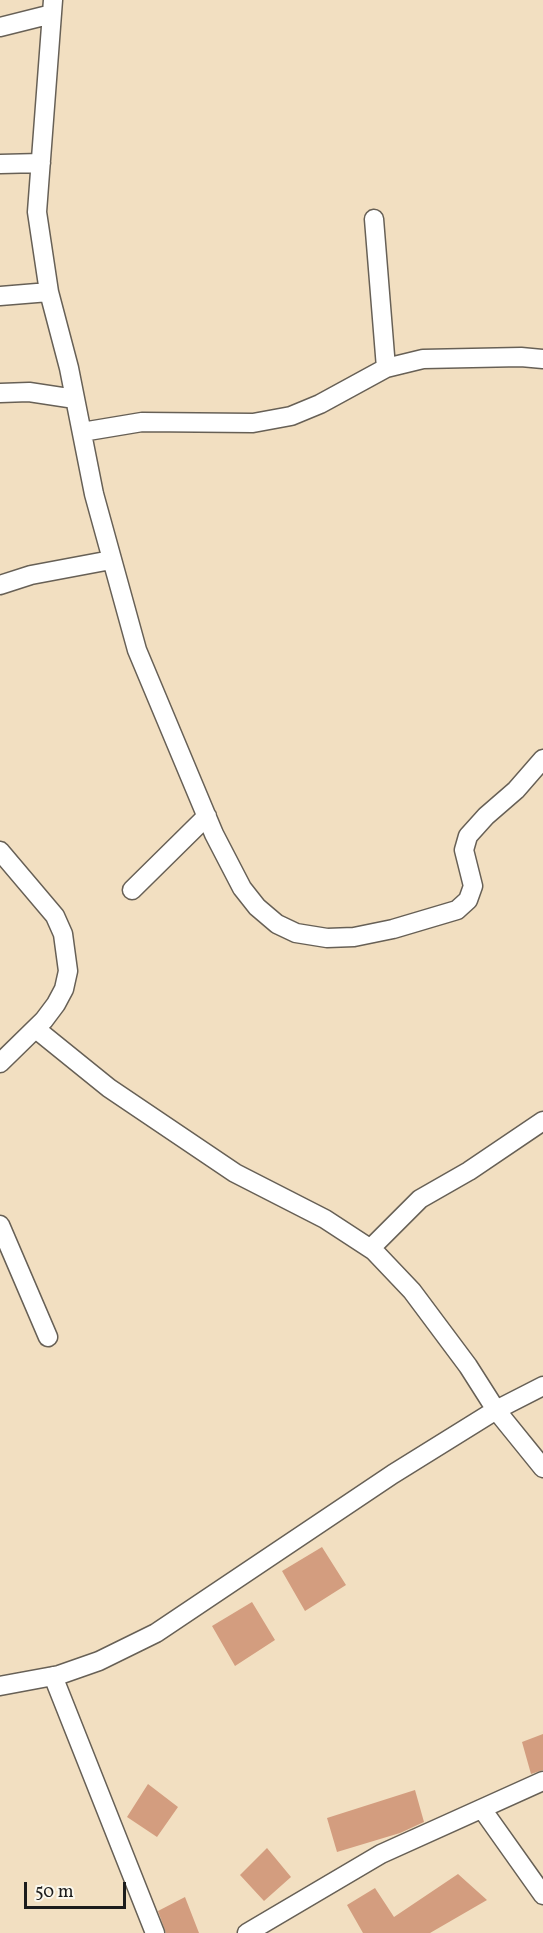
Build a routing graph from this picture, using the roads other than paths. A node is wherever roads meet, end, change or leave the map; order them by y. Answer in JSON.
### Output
{"nodes":[{"id":1,"x":52,"y":7,"type":"edge"},
{"id":2,"x":0,"y":27,"type":"edge"},
{"id":3,"x":41,"y":163,"type":"junction"},
{"id":4,"x":0,"y":164,"type":"edge"},
{"id":5,"x":374,"y":219,"type":"dead end"},
{"id":6,"x":49,"y":292,"type":"junction"},
{"id":7,"x":0,"y":296,"type":"edge"},
{"id":8,"x":543,"y":359,"type":"edge"},
{"id":9,"x":386,"y":368,"type":"junction"},
{"id":10,"x":2,"y":394,"type":"edge"},
{"id":11,"x":75,"y":399,"type":"junction"},
{"id":12,"x":82,"y":432,"type":"junction"},
{"id":13,"x":111,"y":560,"type":"junction"},
{"id":14,"x":0,"y":585,"type":"edge"},
{"id":15,"x":543,"y":759,"type":"edge"},
{"id":16,"x":207,"y":816,"type":"junction"},
{"id":17,"x":1,"y":855,"type":"edge"},
{"id":18,"x":132,"y":890,"type":"dead end"},
{"id":19,"x":36,"y":1029,"type":"junction"},
{"id":20,"x":0,"y":1063,"type":"edge"},
{"id":21,"x":543,"y":1121,"type":"edge"},
{"id":22,"x":0,"y":1225,"type":"edge"},
{"id":23,"x":370,"y":1248,"type":"junction"},
{"id":24,"x":48,"y":1336,"type":"dead end"},
{"id":25,"x":543,"y":1386,"type":"edge"},
{"id":26,"x":496,"y":1410,"type":"junction"},
{"id":27,"x":543,"y":1468,"type":"edge"},
{"id":28,"x":53,"y":1676,"type":"junction"},
{"id":29,"x":0,"y":1686,"type":"edge"},
{"id":30,"x":543,"y":1781,"type":"edge"},
{"id":31,"x":482,"y":1809,"type":"junction"},
{"id":32,"x":543,"y":1895,"type":"edge"},
{"id":33,"x":155,"y":1933,"type":"edge"},
{"id":34,"x":247,"y":1933,"type":"edge"}],
"edges":[{"from":1,"to":2,"type":"street"},
{"from":1,"to":3,"type":"street"},
{"from":3,"to":4,"type":"street"},
{"from":3,"to":6,"type":"street"},
{"from":5,"to":9,"type":"street"},
{"from":6,"to":7,"type":"street"},
{"from":6,"to":11,"type":"street"},
{"from":8,"to":9,"type":"street"},
{"from":9,"to":12,"type":"street"},
{"from":10,"to":11,"type":"street"},
{"from":11,"to":12,"type":"street"},
{"from":12,"to":13,"type":"street"},
{"from":13,"to":14,"type":"street"},
{"from":13,"to":16,"type":"street"},
{"from":15,"to":16,"type":"street"},
{"from":16,"to":18,"type":"street"},
{"from":17,"to":19,"type":"street"},
{"from":19,"to":20,"type":"street"},
{"from":19,"to":23,"type":"street"},
{"from":21,"to":23,"type":"street"},
{"from":22,"to":24,"type":"street"},
{"from":23,"to":26,"type":"street"},
{"from":25,"to":26,"type":"street"},
{"from":26,"to":27,"type":"street"},
{"from":26,"to":28,"type":"street"},
{"from":28,"to":29,"type":"street"},
{"from":28,"to":33,"type":"street"},
{"from":30,"to":31,"type":"street"},
{"from":31,"to":32,"type":"street"},
{"from":31,"to":34,"type":"street"}]}
